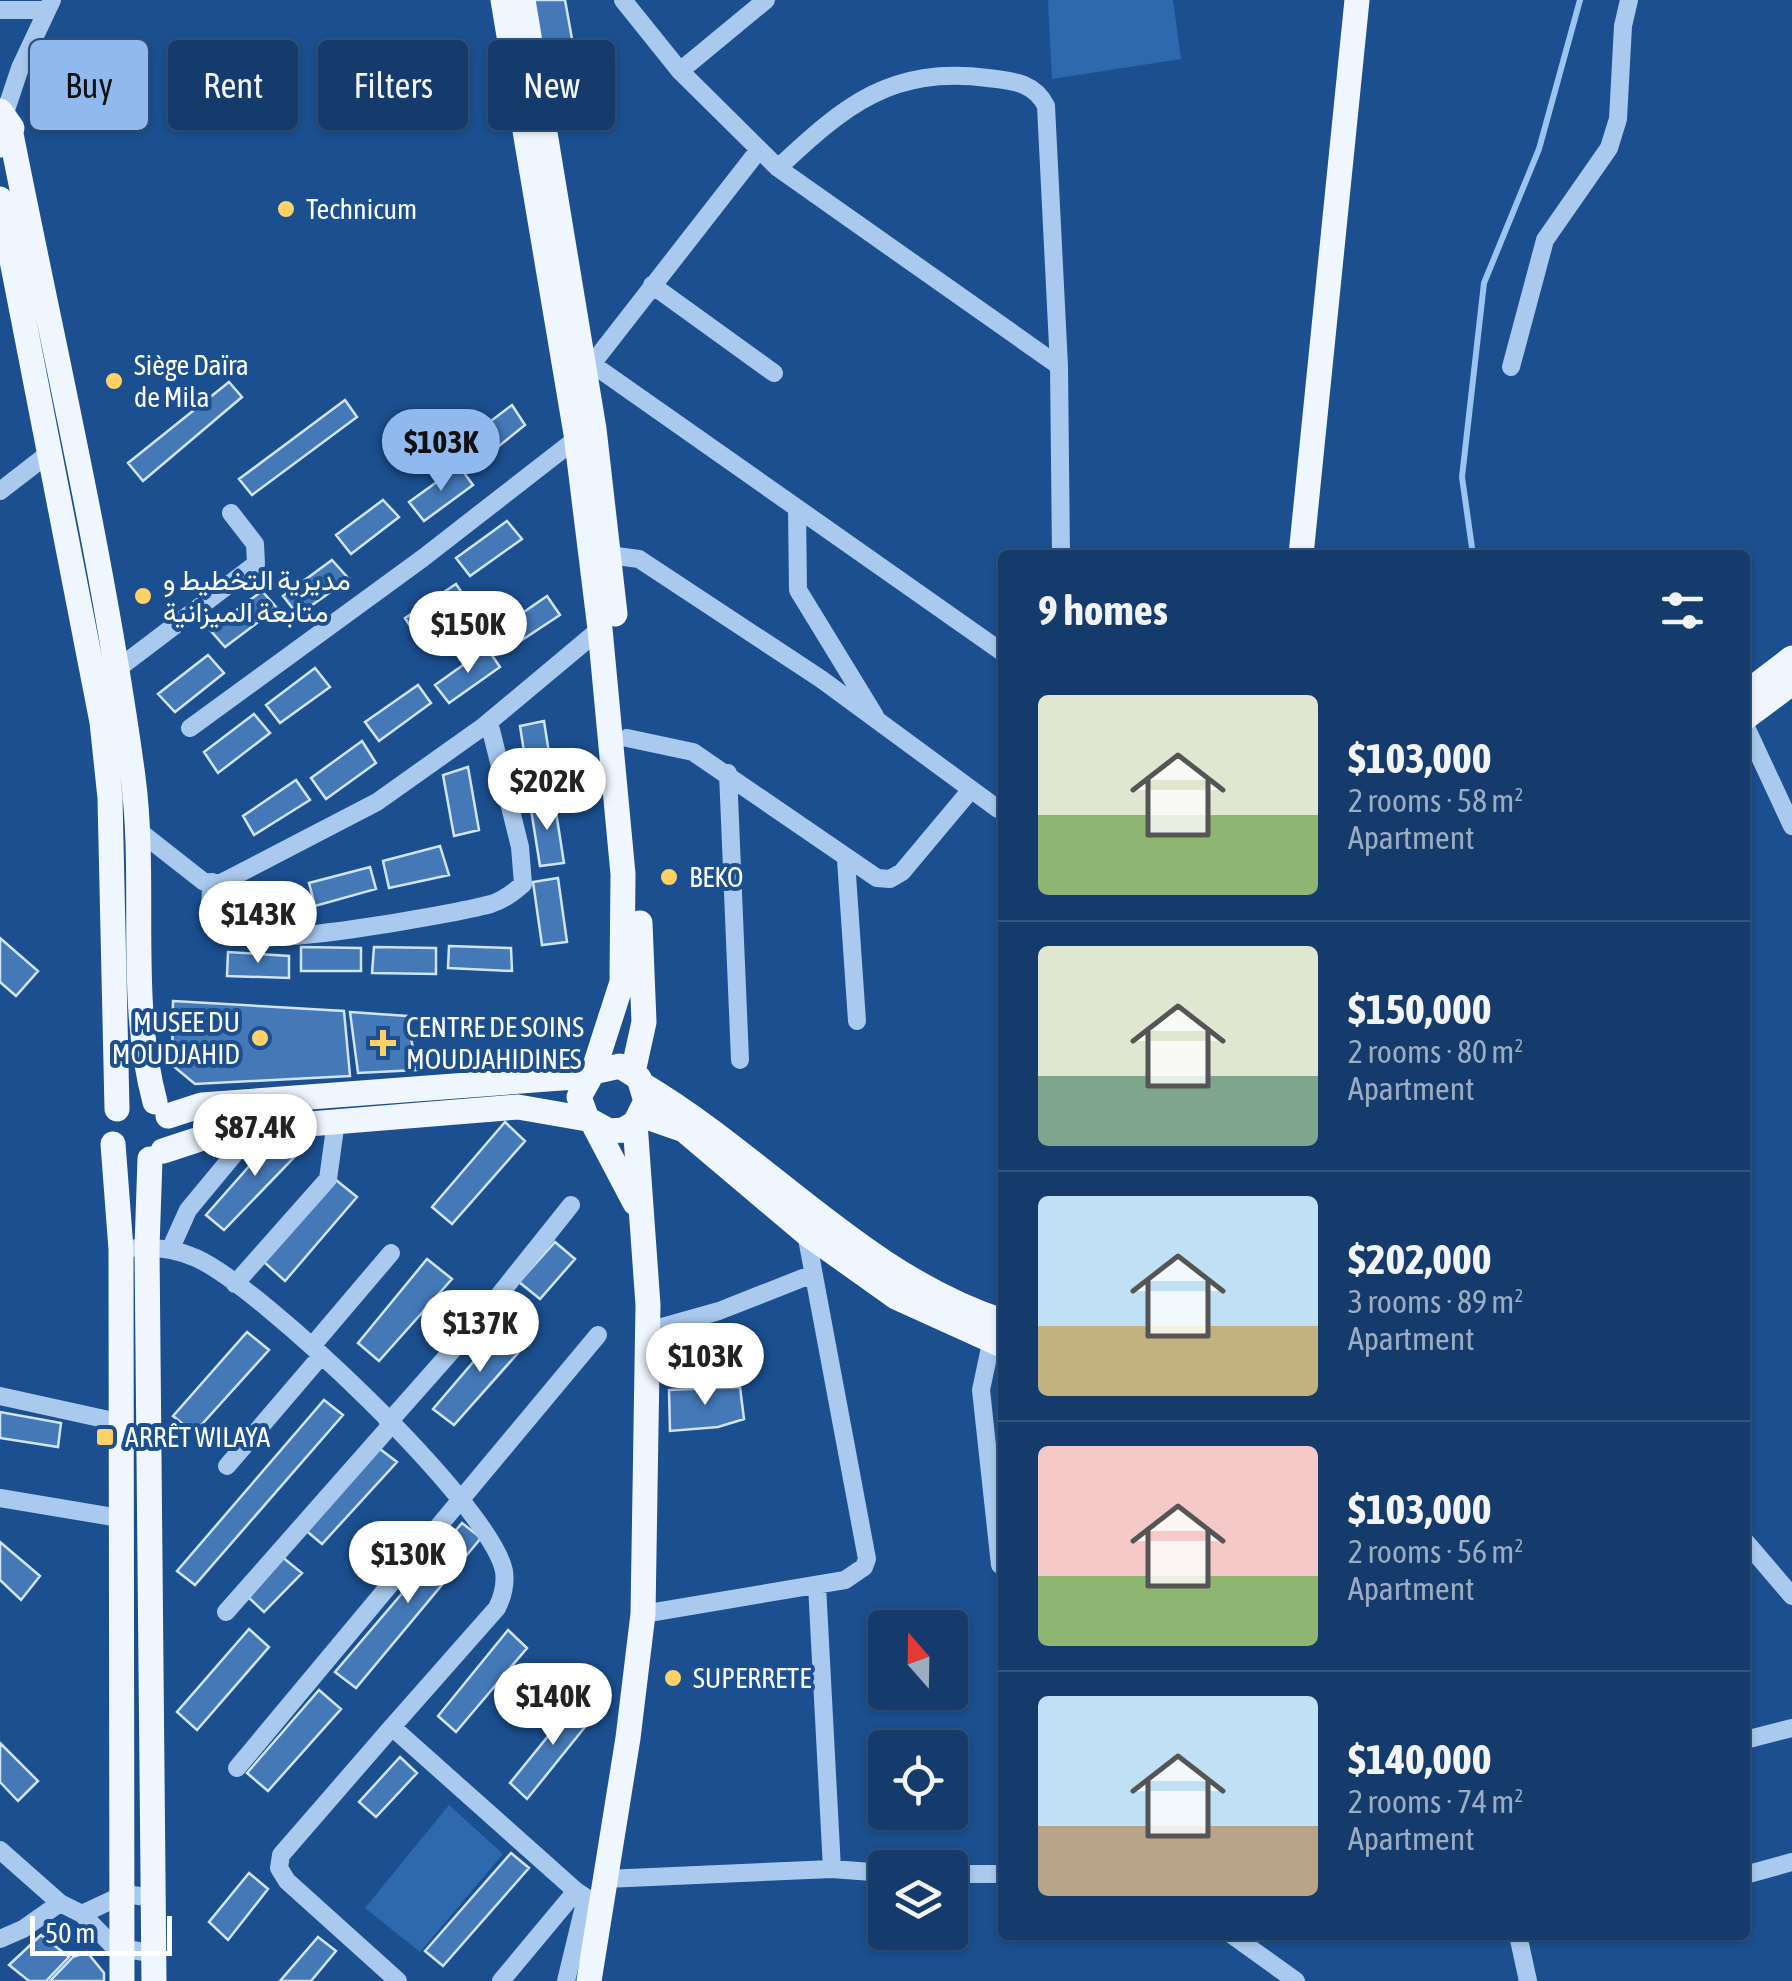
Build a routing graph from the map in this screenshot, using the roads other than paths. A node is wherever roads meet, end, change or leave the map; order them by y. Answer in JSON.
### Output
{"nodes":[{"id":1,"x":503,"y":0,"type":"edge"},
{"id":2,"x":523,"y":0,"type":"edge"},
{"id":3,"x":624,"y":0,"type":"edge"},
{"id":4,"x":766,"y":0,"type":"edge"},
{"id":5,"x":1357,"y":0,"type":"edge"},
{"id":6,"x":1629,"y":0,"type":"edge"},
{"id":7,"x":49,"y":5,"type":"edge"},
{"id":8,"x":0,"y":10,"type":"edge"},
{"id":9,"x":680,"y":71,"type":"junction"},
{"id":10,"x":3,"y":120,"type":"edge"},
{"id":11,"x":758,"y":151,"type":"junction"},
{"id":12,"x":778,"y":168,"type":"junction"},
{"id":13,"x":0,"y":199,"type":"edge"},
{"id":14,"x":652,"y":285,"type":"junction"},
{"id":15,"x":588,"y":365,"type":"junction"},
{"id":16,"x":1059,"y":366,"type":"junction"},
{"id":17,"x":1512,"y":367,"type":"dead end"},
{"id":18,"x":774,"y":373,"type":"dead end"},
{"id":19,"x":585,"y":432,"type":"junction"},
{"id":20,"x":48,"y":454,"type":"junction"},
{"id":21,"x":0,"y":490,"type":"edge"},
{"id":22,"x":798,"y":508,"type":"junction"},
{"id":23,"x":232,"y":513,"type":"dead end"},
{"id":24,"x":1061,"y":550,"type":"edge"},
{"id":25,"x":1302,"y":550,"type":"edge"},
{"id":26,"x":610,"y":555,"type":"junction"},
{"id":27,"x":600,"y":629,"type":"junction"},
{"id":28,"x":998,"y":649,"type":"edge"},
{"id":29,"x":1792,"y":658,"type":"edge"},
{"id":30,"x":116,"y":670,"type":"junction"},
{"id":31,"x":1792,"y":683,"type":"edge"},
{"id":32,"x":1750,"y":690,"type":"edge"},
{"id":33,"x":1750,"y":718,"type":"edge"},
{"id":34,"x":489,"y":722,"type":"junction"},
{"id":35,"x":880,"y":726,"type":"junction"},
{"id":36,"x":190,"y":728,"type":"dead end"},
{"id":37,"x":1750,"y":733,"type":"edge"},
{"id":38,"x":627,"y":738,"type":"junction"},
{"id":39,"x":728,"y":773,"type":"junction"},
{"id":40,"x":970,"y":792,"type":"junction"},
{"id":41,"x":998,"y":809,"type":"dead end"},
{"id":42,"x":1792,"y":826,"type":"edge"},
{"id":43,"x":139,"y":831,"type":"junction"},
{"id":44,"x":846,"y":860,"type":"junction"},
{"id":45,"x":212,"y":882,"type":"junction"},
{"id":46,"x":857,"y":1022,"type":"dead end"},
{"id":47,"x":740,"y":1060,"type":"dead end"},
{"id":48,"x":590,"y":1074,"type":"junction"},
{"id":49,"x":638,"y":1078,"type":"junction"},
{"id":50,"x":117,"y":1108,"type":"junction"},
{"id":51,"x":162,"y":1109,"type":"junction"},
{"id":52,"x":638,"y":1119,"type":"junction"},
{"id":53,"x":336,"y":1122,"type":"junction"},
{"id":54,"x":591,"y":1123,"type":"junction"},
{"id":55,"x":256,"y":1128,"type":"junction"},
{"id":56,"x":112,"y":1144,"type":"junction"},
{"id":57,"x":156,"y":1155,"type":"junction"},
{"id":58,"x":571,"y":1204,"type":"dead end"},
{"id":59,"x":640,"y":1212,"type":"junction"},
{"id":60,"x":806,"y":1233,"type":"junction"},
{"id":61,"x":146,"y":1249,"type":"junction"},
{"id":62,"x":390,"y":1253,"type":"dead end"},
{"id":63,"x":812,"y":1274,"type":"junction"},
{"id":64,"x":235,"y":1284,"type":"junction"},
{"id":65,"x":648,"y":1330,"type":"junction"},
{"id":66,"x":598,"y":1335,"type":"dead end"},
{"id":67,"x":998,"y":1336,"type":"edge"},
{"id":68,"x":998,"y":1337,"type":"edge"},
{"id":69,"x":998,"y":1340,"type":"edge"},
{"id":70,"x":316,"y":1351,"type":"junction"},
{"id":71,"x":0,"y":1396,"type":"edge"},
{"id":72,"x":118,"y":1422,"type":"junction"},
{"id":73,"x":389,"y":1424,"type":"junction"},
{"id":74,"x":226,"y":1466,"type":"dead end"},
{"id":75,"x":0,"y":1498,"type":"edge"},
{"id":76,"x":462,"y":1501,"type":"junction"},
{"id":77,"x":118,"y":1518,"type":"junction"},
{"id":78,"x":998,"y":1546,"type":"edge"},
{"id":79,"x":1750,"y":1547,"type":"edge"},
{"id":80,"x":817,"y":1585,"type":"junction"},
{"id":81,"x":1792,"y":1596,"type":"edge"},
{"id":82,"x":226,"y":1612,"type":"dead end"},
{"id":83,"x":642,"y":1614,"type":"junction"},
{"id":84,"x":392,"y":1727,"type":"junction"},
{"id":85,"x":1792,"y":1728,"type":"edge"},
{"id":86,"x":1750,"y":1739,"type":"edge"},
{"id":87,"x":238,"y":1768,"type":"dead end"},
{"id":88,"x":0,"y":1850,"type":"edge"},
{"id":89,"x":1792,"y":1862,"type":"edge"},
{"id":90,"x":832,"y":1869,"type":"junction"},
{"id":91,"x":868,"y":1872,"type":"edge"},
{"id":92,"x":1750,"y":1873,"type":"edge"},
{"id":93,"x":968,"y":1874,"type":"edge"},
{"id":94,"x":998,"y":1874,"type":"edge"},
{"id":95,"x":606,"y":1879,"type":"junction"},
{"id":96,"x":125,"y":1894,"type":"junction"},
{"id":97,"x":154,"y":1898,"type":"junction"},
{"id":98,"x":588,"y":1899,"type":"junction"},
{"id":99,"x":60,"y":1903,"type":"junction"},
{"id":100,"x":82,"y":1914,"type":"junction"},
{"id":101,"x":0,"y":1939,"type":"edge"},
{"id":102,"x":1239,"y":1940,"type":"edge"},
{"id":103,"x":1520,"y":1940,"type":"edge"},
{"id":104,"x":124,"y":1951,"type":"junction"},
{"id":105,"x":156,"y":1954,"type":"junction"},
{"id":106,"x":122,"y":1981,"type":"edge"},
{"id":107,"x":154,"y":1981,"type":"edge"},
{"id":108,"x":398,"y":1981,"type":"edge"},
{"id":109,"x":501,"y":1981,"type":"edge"},
{"id":110,"x":566,"y":1981,"type":"edge"},
{"id":111,"x":589,"y":1981,"type":"edge"},
{"id":112,"x":1296,"y":1981,"type":"edge"},
{"id":113,"x":1528,"y":1981,"type":"edge"}],
"edges":[{"from":1,"to":19,"type":"main road"},
{"from":2,"to":15,"type":"main road"},
{"from":3,"to":9,"type":"street"},
{"from":4,"to":9,"type":"street"},
{"from":5,"to":25,"type":"main road"},
{"from":6,"to":17,"type":"street"},
{"from":7,"to":8,"type":"street"},
{"from":7,"to":10,"type":"street"},
{"from":9,"to":11,"type":"street"},
{"from":10,"to":30,"type":"main road"},
{"from":11,"to":12,"type":"street"},
{"from":11,"to":14,"type":"street"},
{"from":12,"to":16,"type":"street"},
{"from":12,"to":16,"type":"street"},
{"from":13,"to":20,"type":"main road"},
{"from":14,"to":15,"type":"street"},
{"from":14,"to":18,"type":"street"},
{"from":15,"to":19,"type":"main road"},
{"from":15,"to":22,"type":"street"},
{"from":16,"to":24,"type":"street"},
{"from":19,"to":26,"type":"main road"},
{"from":19,"to":27,"type":"main road"},
{"from":19,"to":36,"type":"street"},
{"from":20,"to":21,"type":"street"},
{"from":20,"to":50,"type":"main road"},
{"from":22,"to":28,"type":"street"},
{"from":22,"to":35,"type":"street"},
{"from":23,"to":30,"type":"street"},
{"from":26,"to":35,"type":"street"},
{"from":26,"to":38,"type":"main road"},
{"from":27,"to":34,"type":"street"},
{"from":27,"to":48,"type":"main road"},
{"from":29,"to":32,"type":"main road"},
{"from":30,"to":43,"type":"main road"},
{"from":31,"to":33,"type":"main road"},
{"from":34,"to":45,"type":"street"},
{"from":34,"to":45,"type":"street"},
{"from":35,"to":40,"type":"street"},
{"from":37,"to":42,"type":"street"},
{"from":38,"to":39,"type":"street"},
{"from":38,"to":49,"type":"main road"},
{"from":39,"to":44,"type":"street"},
{"from":39,"to":47,"type":"street"},
{"from":40,"to":41,"type":"street"},
{"from":40,"to":44,"type":"street"},
{"from":43,"to":45,"type":"street"},
{"from":43,"to":51,"type":"main road"},
{"from":44,"to":46,"type":"street"},
{"from":48,"to":49,"type":"main road"},
{"from":48,"to":51,"type":"main road"},
{"from":48,"to":54,"type":"main road"},
{"from":49,"to":52,"type":"main road"},
{"from":49,"to":67,"type":"main road"},
{"from":50,"to":51,"type":"main road"},
{"from":50,"to":56,"type":"main road"},
{"from":51,"to":57,"type":"main road"},
{"from":52,"to":54,"type":"main road"},
{"from":52,"to":59,"type":"main road"},
{"from":52,"to":60,"type":"main road"},
{"from":53,"to":54,"type":"main road"},
{"from":53,"to":55,"type":"main road"},
{"from":53,"to":64,"type":"street"},
{"from":54,"to":59,"type":"main road"},
{"from":55,"to":57,"type":"main road"},
{"from":55,"to":61,"type":"street"},
{"from":56,"to":57,"type":"main road"},
{"from":56,"to":61,"type":"main road"},
{"from":57,"to":61,"type":"main road"},
{"from":58,"to":73,"type":"street"},
{"from":59,"to":65,"type":"main road"},
{"from":60,"to":63,"type":"street"},
{"from":60,"to":68,"type":"main road"},
{"from":61,"to":64,"type":"street"},
{"from":61,"to":72,"type":"main road"},
{"from":61,"to":97,"type":"main road"},
{"from":62,"to":70,"type":"street"},
{"from":63,"to":65,"type":"street"},
{"from":63,"to":80,"type":"street"},
{"from":64,"to":70,"type":"street"},
{"from":65,"to":83,"type":"main road"},
{"from":66,"to":76,"type":"street"},
{"from":69,"to":78,"type":"street"},
{"from":70,"to":73,"type":"street"},
{"from":70,"to":74,"type":"street"},
{"from":71,"to":72,"type":"street"},
{"from":72,"to":77,"type":"main road"},
{"from":73,"to":76,"type":"street"},
{"from":73,"to":82,"type":"street"},
{"from":75,"to":77,"type":"street"},
{"from":76,"to":84,"type":"street"},
{"from":76,"to":87,"type":"street"},
{"from":77,"to":96,"type":"main road"},
{"from":79,"to":81,"type":"street"},
{"from":80,"to":83,"type":"street"},
{"from":80,"to":90,"type":"street"},
{"from":83,"to":95,"type":"main road"},
{"from":84,"to":98,"type":"street"},
{"from":84,"to":108,"type":"street"},
{"from":85,"to":86,"type":"street"},
{"from":88,"to":99,"type":"street"},
{"from":89,"to":92,"type":"street"},
{"from":90,"to":91,"type":"street"},
{"from":90,"to":95,"type":"street"},
{"from":93,"to":94,"type":"street"},
{"from":95,"to":98,"type":"main road"},
{"from":96,"to":97,"type":"street"},
{"from":96,"to":100,"type":"street"},
{"from":96,"to":104,"type":"main road"},
{"from":97,"to":105,"type":"main road"},
{"from":98,"to":109,"type":"street"},
{"from":98,"to":110,"type":"street"},
{"from":98,"to":111,"type":"main road"},
{"from":99,"to":100,"type":"street"},
{"from":99,"to":101,"type":"street"},
{"from":100,"to":104,"type":"street"},
{"from":102,"to":112,"type":"street"},
{"from":103,"to":113,"type":"street"},
{"from":104,"to":105,"type":"street"},
{"from":104,"to":106,"type":"main road"},
{"from":105,"to":107,"type":"main road"}]}
